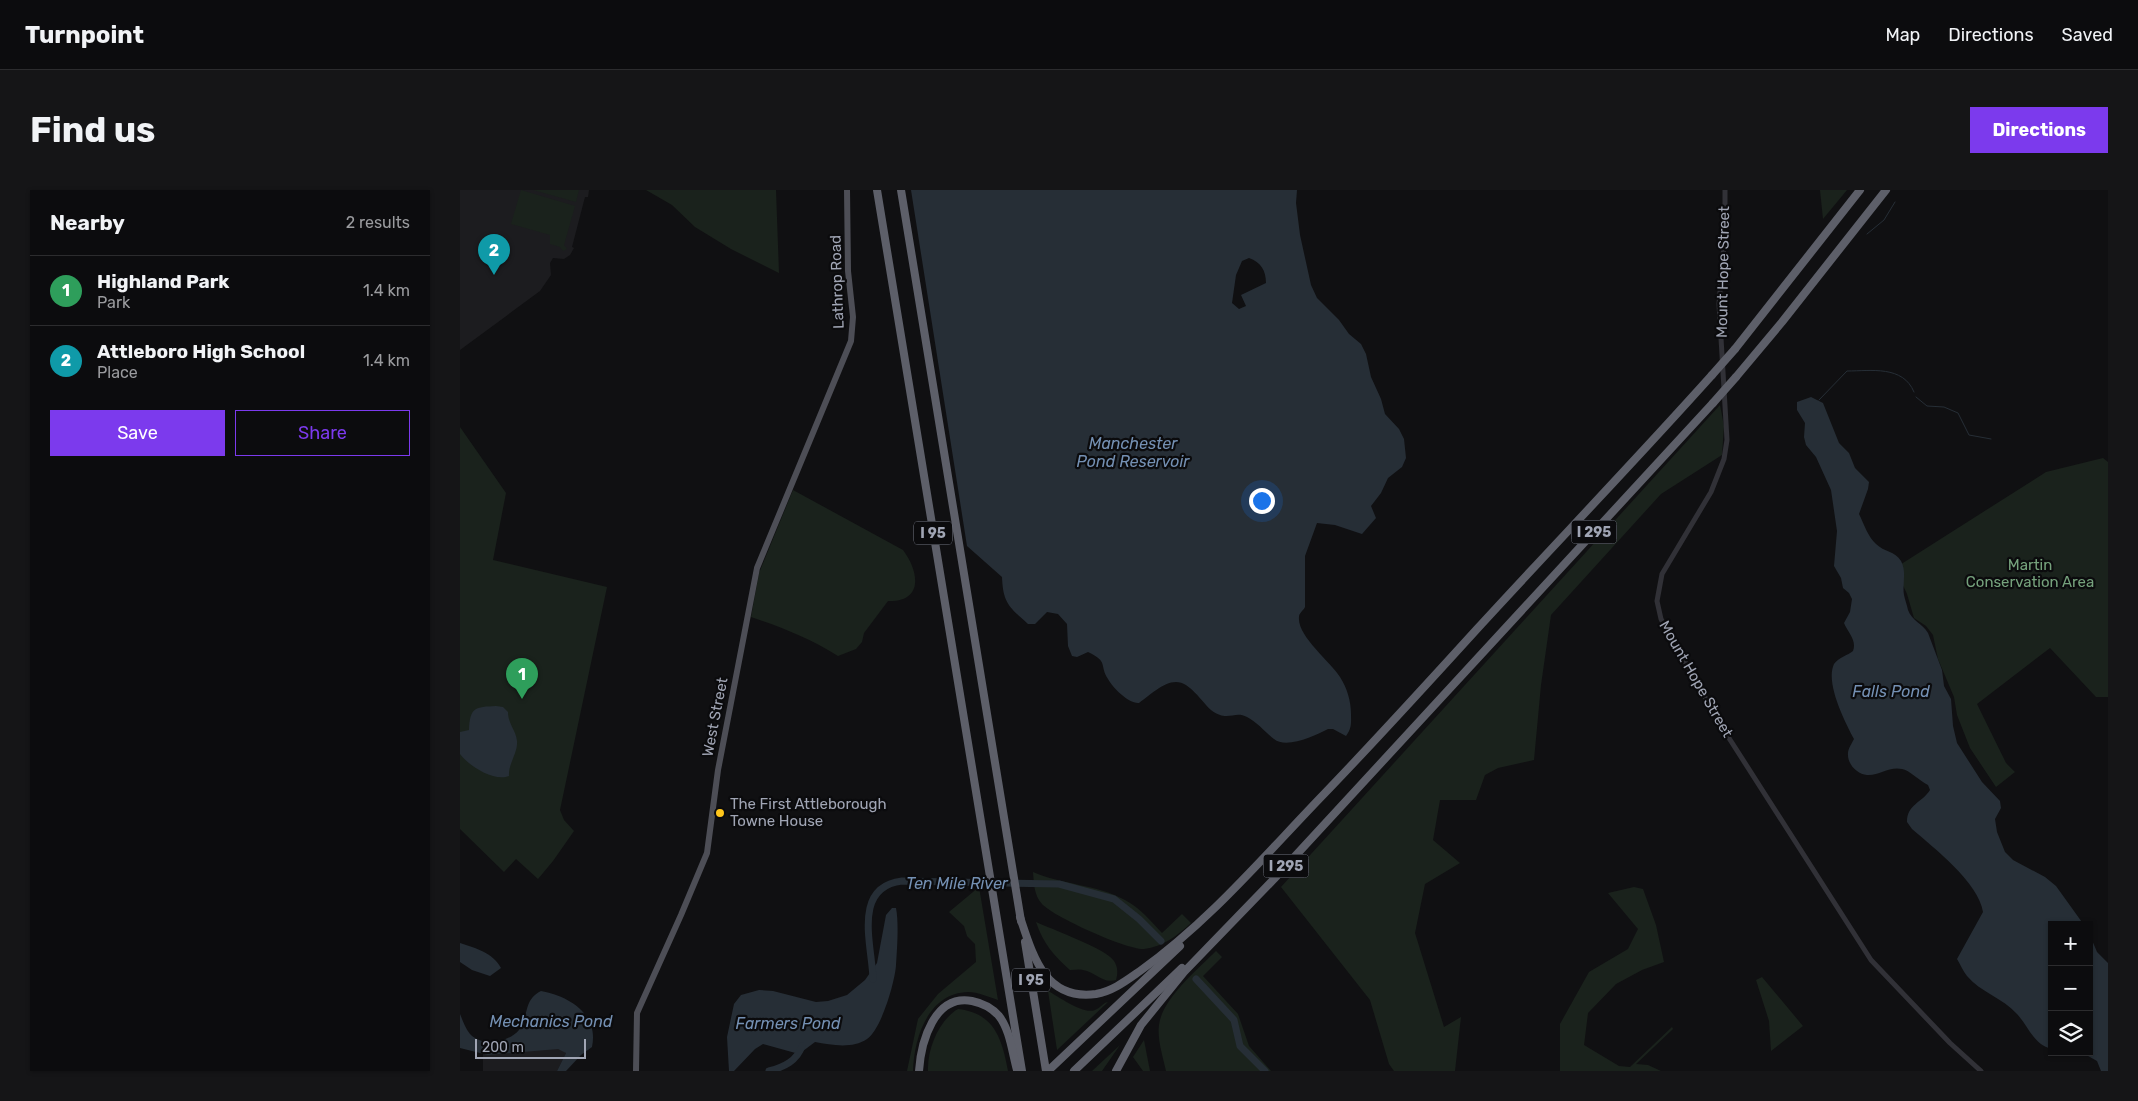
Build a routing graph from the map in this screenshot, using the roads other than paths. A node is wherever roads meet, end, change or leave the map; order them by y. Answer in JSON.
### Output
{"nodes":[{"id":1,"x":847,"y":190,"type":"edge"},
{"id":2,"x":877,"y":190,"type":"edge"},
{"id":3,"x":901,"y":190,"type":"edge"},
{"id":4,"x":1724,"y":190,"type":"edge"},
{"id":5,"x":1860,"y":190,"type":"edge"},
{"id":6,"x":1886,"y":190,"type":"edge"},
{"id":7,"x":839,"y":371,"type":"joint"},
{"id":8,"x":1020,"y":917,"type":"junction"},
{"id":9,"x":1193,"y":931,"type":"junction"},
{"id":10,"x":1207,"y":946,"type":"junction"},
{"id":11,"x":636,"y":1071,"type":"edge"},
{"id":12,"x":919,"y":1071,"type":"edge"},
{"id":13,"x":1018,"y":1071,"type":"edge"},
{"id":14,"x":1022,"y":1071,"type":"edge"},
{"id":15,"x":1047,"y":1071,"type":"edge"},
{"id":16,"x":1074,"y":1071,"type":"edge"},
{"id":17,"x":1116,"y":1071,"type":"edge"},
{"id":18,"x":1981,"y":1071,"type":"edge"}],
"edges":[{"from":1,"to":7,"type":"main road","name":"Lathrop Road"},
{"from":2,"to":14,"type":"highway","number":"I 95"},
{"from":3,"to":8,"type":"highway","number":"I 95"},
{"from":4,"to":18,"type":"street","name":"Mount Hope Street"},
{"from":5,"to":9,"type":"highway","number":"I 295","bridge":true},
{"from":6,"to":10,"type":"highway","number":"I 295","bridge":true},
{"from":7,"to":11,"type":"main road","name":"West Street"},
{"from":8,"to":9,"type":"highway"},
{"from":8,"to":15,"type":"highway","number":"I 95"},
{"from":9,"to":15,"type":"highway"},
{"from":10,"to":16,"type":"highway"},
{"from":10,"to":17,"type":"highway"},
{"from":12,"to":13,"type":"highway"}]}
